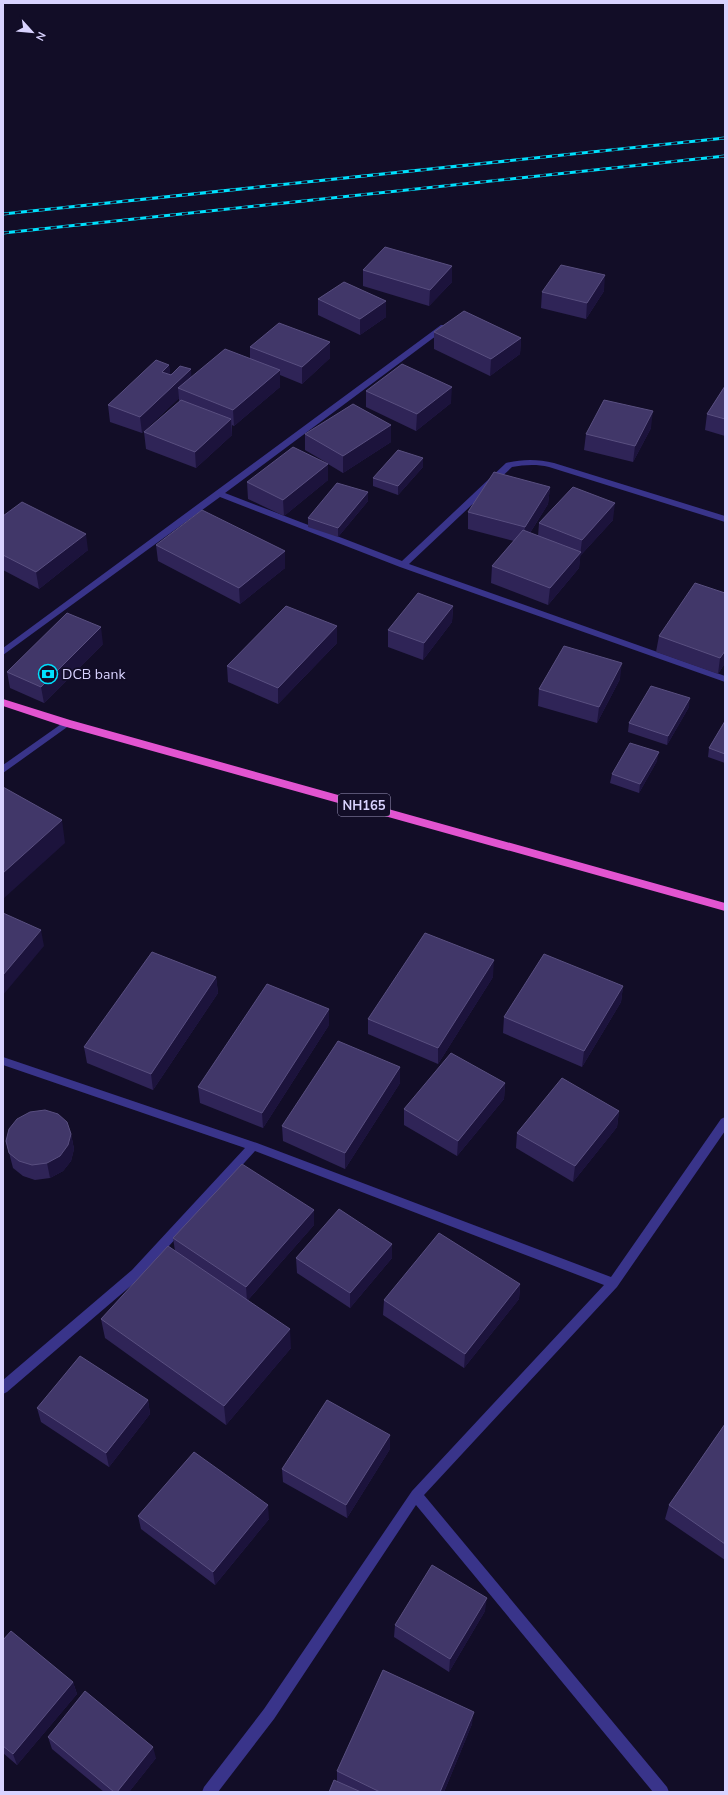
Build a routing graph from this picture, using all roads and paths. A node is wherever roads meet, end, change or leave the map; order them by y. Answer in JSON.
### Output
{"nodes":[{"id":1,"x":444,"y":327,"type":"edge"},
{"id":2,"x":219,"y":494,"type":"junction"},
{"id":3,"x":725,"y":519,"type":"edge"},
{"id":4,"x":403,"y":565,"type":"junction"},
{"id":5,"x":3,"y":652,"type":"edge"},
{"id":6,"x":725,"y":679,"type":"edge"},
{"id":7,"x":3,"y":702,"type":"edge"},
{"id":8,"x":67,"y":723,"type":"junction"},
{"id":9,"x":3,"y":770,"type":"edge"},
{"id":10,"x":725,"y":907,"type":"edge"},
{"id":11,"x":3,"y":1061,"type":"edge"},
{"id":12,"x":725,"y":1122,"type":"edge"},
{"id":13,"x":253,"y":1146,"type":"junction"},
{"id":14,"x":613,"y":1283,"type":"junction"},
{"id":15,"x":3,"y":1388,"type":"edge"},
{"id":16,"x":416,"y":1495,"type":"junction"},
{"id":17,"x":209,"y":1792,"type":"edge"},
{"id":18,"x":662,"y":1792,"type":"edge"}],
"edges":[{"from":1,"to":2,"type":"street"},
{"from":2,"to":4,"type":"street"},
{"from":2,"to":5,"type":"street"},
{"from":3,"to":4,"type":"street"},
{"from":4,"to":6,"type":"street"},
{"from":7,"to":8,"type":"highway","number":"NH165"},
{"from":8,"to":9,"type":"street"},
{"from":8,"to":10,"type":"highway","number":"NH165"},
{"from":11,"to":13,"type":"street"},
{"from":12,"to":14,"type":"street"},
{"from":13,"to":14,"type":"street"},
{"from":13,"to":15,"type":"street"},
{"from":14,"to":16,"type":"street"},
{"from":16,"to":17,"type":"street"},
{"from":16,"to":18,"type":"street"}]}
